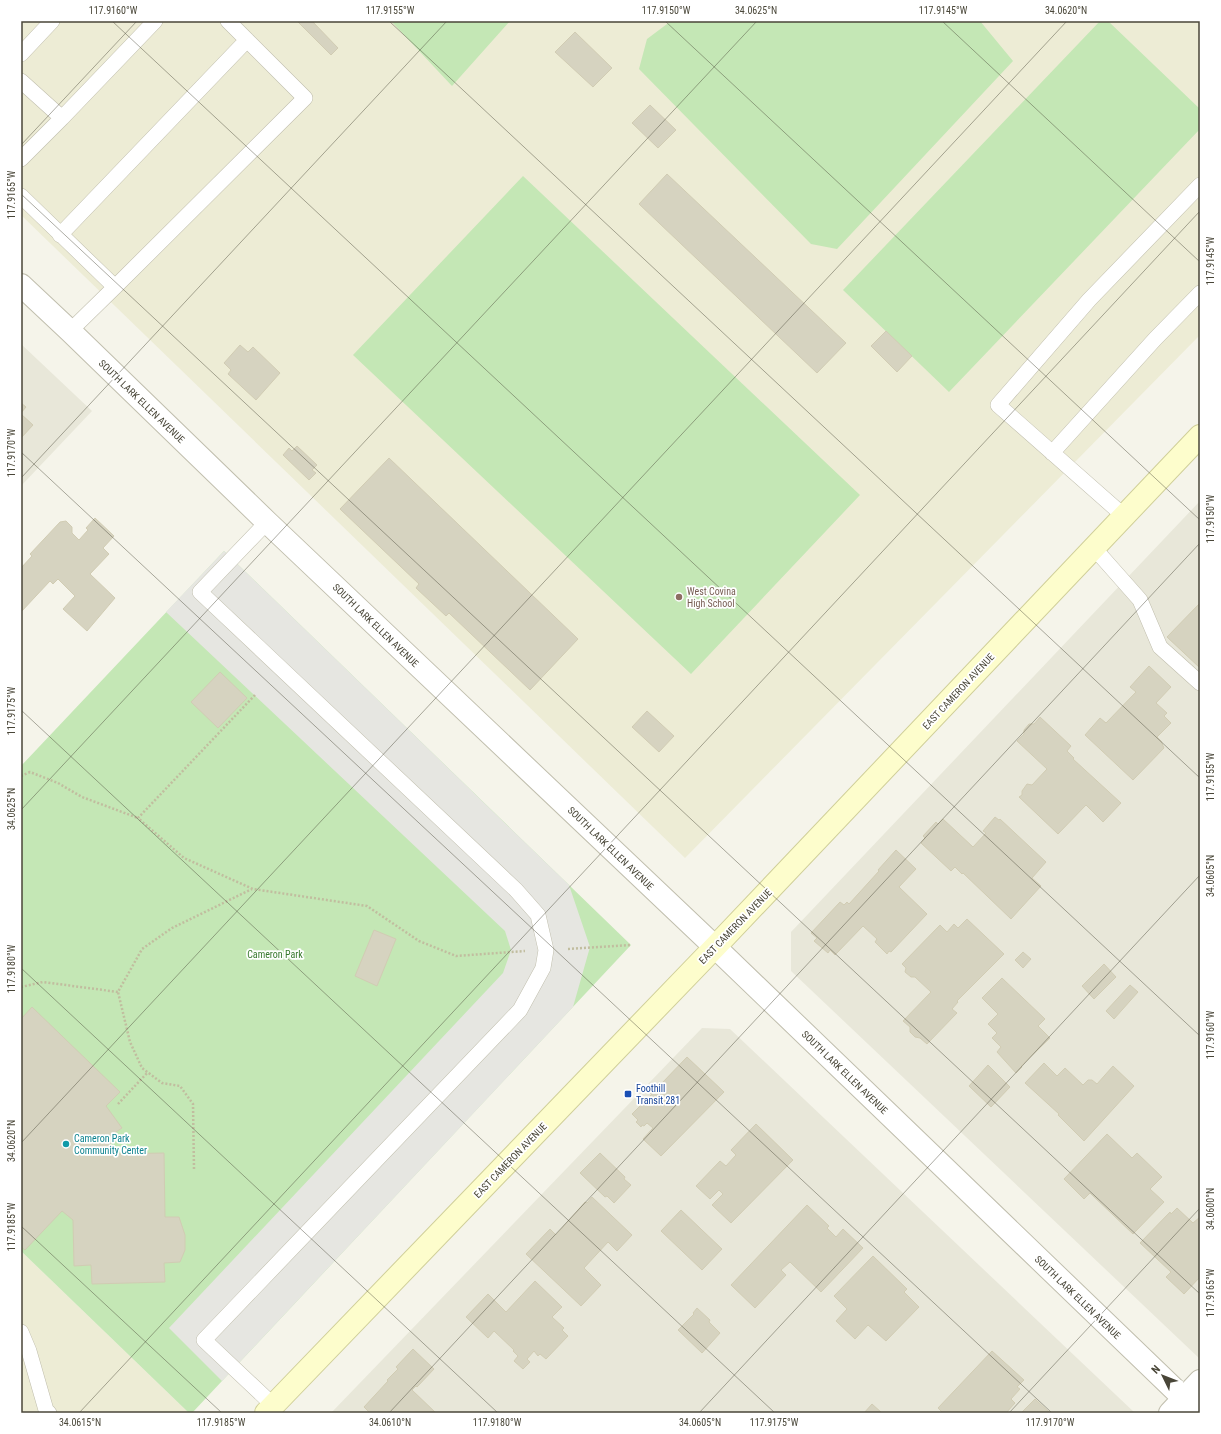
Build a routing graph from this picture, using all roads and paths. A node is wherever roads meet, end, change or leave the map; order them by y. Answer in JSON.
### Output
{"nodes":[{"id":1,"x":52,"y":21,"type":"edge"},
{"id":2,"x":155,"y":21,"type":"edge"},
{"id":3,"x":228,"y":21,"type":"edge"},
{"id":4,"x":247,"y":40,"type":"junction"},
{"id":5,"x":21,"y":54,"type":"edge"},
{"id":6,"x":21,"y":81,"type":"edge"},
{"id":7,"x":62,"y":118,"type":"junction"},
{"id":8,"x":21,"y":159,"type":"edge"},
{"id":9,"x":1200,"y":185,"type":"edge"},
{"id":10,"x":21,"y":196,"type":"edge"},
{"id":11,"x":60,"y":235,"type":"junction"},
{"id":12,"x":21,"y":285,"type":"edge"},
{"id":13,"x":116,"y":287,"type":"junction"},
{"id":14,"x":1200,"y":293,"type":"edge"},
{"id":15,"x":70,"y":331,"type":"junction"},
{"id":16,"x":1200,"y":436,"type":"edge"},
{"id":17,"x":1052,"y":453,"type":"junction"},
{"id":18,"x":1124,"y":516,"type":"junction"},
{"id":19,"x":267,"y":522,"type":"junction"},
{"id":20,"x":1094,"y":548,"type":"junction"},
{"id":21,"x":1200,"y":683,"type":"edge"},
{"id":22,"x":255,"y":695,"type":"dead end"},
{"id":23,"x":21,"y":776,"type":"edge"},
{"id":24,"x":138,"y":818,"type":"junction"},
{"id":25,"x":253,"y":889,"type":"junction"},
{"id":26,"x":631,"y":945,"type":"dead end"},
{"id":27,"x":715,"y":947,"type":"junction"},
{"id":28,"x":546,"y":950,"type":"junction"},
{"id":29,"x":21,"y":987,"type":"edge"},
{"id":30,"x":118,"y":992,"type":"junction"},
{"id":31,"x":148,"y":1072,"type":"junction"},
{"id":32,"x":118,"y":1104,"type":"dead end"},
{"id":33,"x":194,"y":1169,"type":"dead end"},
{"id":34,"x":21,"y":1332,"type":"edge"},
{"id":35,"x":1200,"y":1381,"type":"edge"},
{"id":36,"x":1185,"y":1408,"type":"edge"},
{"id":37,"x":274,"y":1410,"type":"edge"},
{"id":38,"x":49,"y":1413,"type":"edge"}],
"edges":[{"from":1,"to":5,"type":"lane"},
{"from":2,"to":7,"type":"lane"},
{"from":3,"to":4,"type":"lane"},
{"from":4,"to":11,"type":"lane"},
{"from":4,"to":13,"type":"lane"},
{"from":6,"to":7,"type":"lane"},
{"from":7,"to":8,"type":"lane"},
{"from":9,"to":17,"type":"lane"},
{"from":10,"to":11,"type":"lane"},
{"from":11,"to":13,"type":"lane"},
{"from":12,"to":15,"type":"street","name":"SOUTH LARK ELLEN AVENUE"},
{"from":13,"to":15,"type":"lane"},
{"from":14,"to":17,"type":"lane"},
{"from":15,"to":19,"type":"street","name":"SOUTH LARK ELLEN AVENUE"},
{"from":16,"to":18,"type":"main road","name":"EAST CAMERON AVENUE"},
{"from":17,"to":18,"type":"lane"},
{"from":18,"to":20,"type":"main road","name":"EAST CAMERON AVENUE"},
{"from":19,"to":27,"type":"street","name":"SOUTH LARK ELLEN AVENUE"},
{"from":19,"to":28,"type":"lane"},
{"from":20,"to":21,"type":"lane"},
{"from":20,"to":27,"type":"main road","name":"EAST CAMERON AVENUE"},
{"from":22,"to":24,"type":"path"},
{"from":23,"to":24,"type":"path"},
{"from":24,"to":25,"type":"path"},
{"from":25,"to":28,"type":"path"},
{"from":25,"to":30,"type":"path"},
{"from":26,"to":28,"type":"path"},
{"from":27,"to":36,"type":"street","name":"SOUTH LARK ELLEN AVENUE"},
{"from":27,"to":37,"type":"main road","name":"EAST CAMERON AVENUE"},
{"from":28,"to":37,"type":"lane"},
{"from":29,"to":30,"type":"path"},
{"from":30,"to":31,"type":"path"},
{"from":31,"to":32,"type":"path"},
{"from":31,"to":33,"type":"path"},
{"from":34,"to":38,"type":"lane"},
{"from":35,"to":36,"type":"street"}]}
